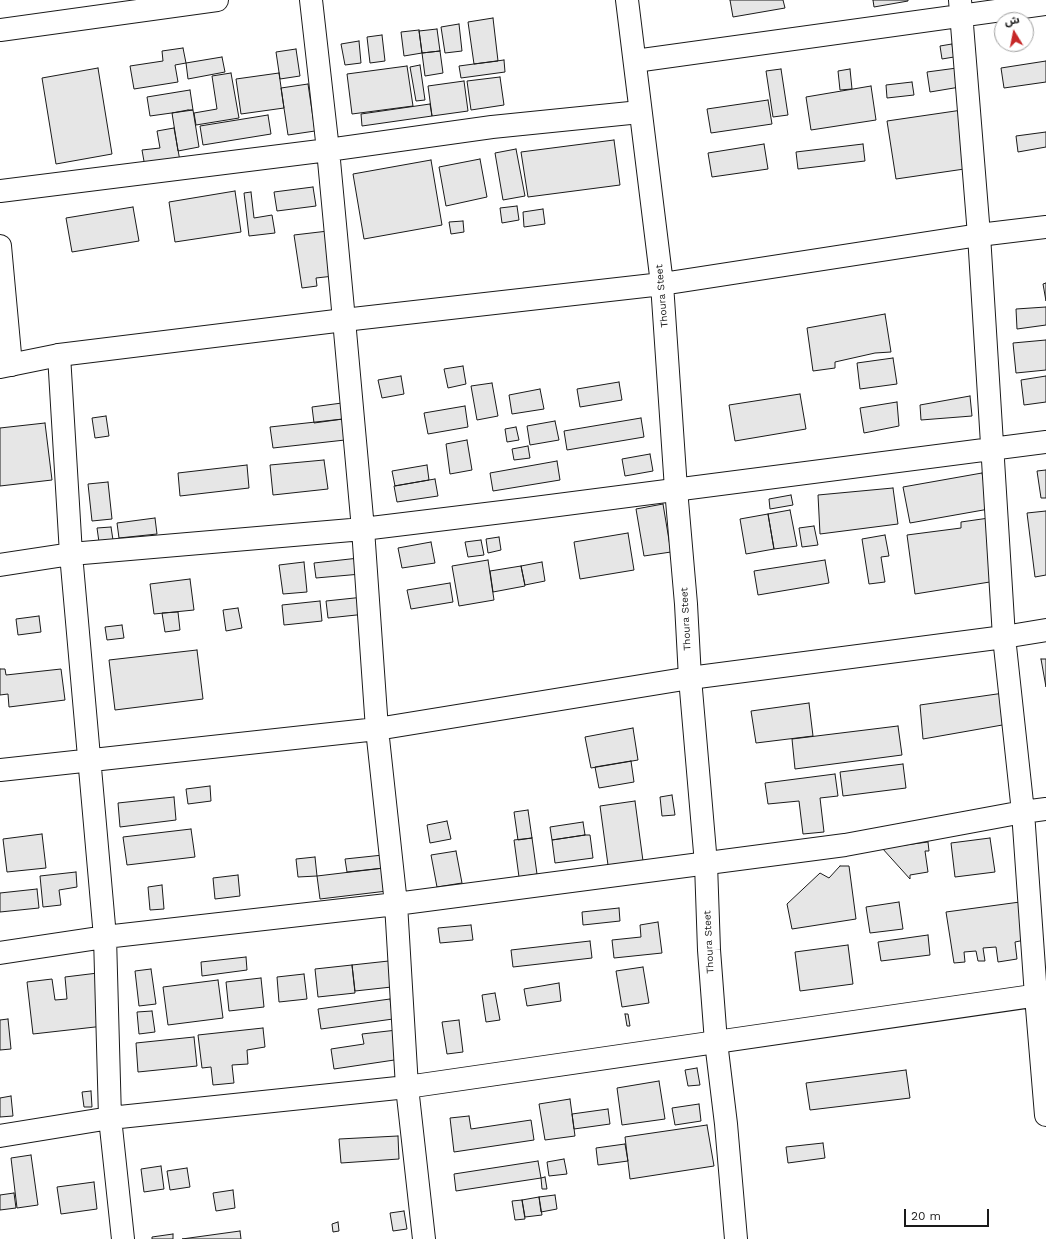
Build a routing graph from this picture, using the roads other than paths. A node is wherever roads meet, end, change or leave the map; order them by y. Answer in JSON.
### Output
{"nodes":[{"id":1,"x":217,"y":0,"type":"edge"},
{"id":2,"x":311,"y":0,"type":"edge"},
{"id":3,"x":626,"y":0,"type":"edge"},
{"id":4,"x":1046,"y":4,"type":"edge"},
{"id":5,"x":961,"y":8,"type":"edge"},
{"id":6,"x":0,"y":30,"type":"edge"},
{"id":7,"x":635,"y":61,"type":"junction"},
{"id":8,"x":640,"y":112,"type":"junction"},
{"id":9,"x":328,"y":150,"type":"junction"},
{"id":10,"x":0,"y":191,"type":"edge"},
{"id":11,"x":1046,"y":227,"type":"edge"},
{"id":12,"x":979,"y":235,"type":"junction"},
{"id":13,"x":0,"y":246,"type":"edge"},
{"id":14,"x":662,"y":284,"type":"junction"},
{"id":15,"x":344,"y":320,"type":"junction"},
{"id":16,"x":59,"y":355,"type":"junction"},
{"id":17,"x":6,"y":366,"type":"edge"},
{"id":18,"x":1046,"y":442,"type":"edge"},
{"id":19,"x":992,"y":450,"type":"junction"},
{"id":20,"x":676,"y":489,"type":"junction"},
{"id":21,"x":363,"y":529,"type":"junction"},
{"id":22,"x":71,"y":554,"type":"junction"},
{"id":23,"x":0,"y":565,"type":"edge"},
{"id":24,"x":1046,"y":630,"type":"edge"},
{"id":25,"x":1004,"y":637,"type":"junction"},
{"id":26,"x":690,"y":678,"type":"junction"},
{"id":27,"x":377,"y":729,"type":"junction"},
{"id":28,"x":88,"y":760,"type":"junction"},
{"id":29,"x":0,"y":770,"type":"edge"},
{"id":30,"x":1046,"y":809,"type":"edge"},
{"id":31,"x":1023,"y":812,"type":"junction"},
{"id":32,"x":706,"y":864,"type":"junction"},
{"id":33,"x":396,"y":904,"type":"junction"},
{"id":34,"x":105,"y":937,"type":"junction"},
{"id":35,"x":0,"y":953,"type":"edge"},
{"id":36,"x":1041,"y":995,"type":"edge"},
{"id":37,"x":716,"y":1042,"type":"junction"},
{"id":38,"x":407,"y":1087,"type":"junction"},
{"id":39,"x":1046,"y":1116,"type":"edge"},
{"id":40,"x":110,"y":1118,"type":"junction"},
{"id":41,"x":0,"y":1136,"type":"edge"},
{"id":42,"x":123,"y":1239,"type":"edge"},
{"id":43,"x":424,"y":1239,"type":"edge"},
{"id":44,"x":736,"y":1239,"type":"edge"}],
"edges":[{"from":1,"to":6,"type":"street"},
{"from":2,"to":9,"type":"street"},
{"from":3,"to":7,"type":"street","name":"Thoura Steet"},
{"from":4,"to":5,"type":"street"},
{"from":5,"to":7,"type":"street"},
{"from":5,"to":12,"type":"street"},
{"from":7,"to":8,"type":"street","name":"Thoura Steet"},
{"from":8,"to":9,"type":"street"},
{"from":8,"to":14,"type":"street","name":"Thoura Steet"},
{"from":9,"to":10,"type":"street"},
{"from":9,"to":15,"type":"street"},
{"from":11,"to":12,"type":"street"},
{"from":12,"to":14,"type":"street"},
{"from":12,"to":19,"type":"street"},
{"from":13,"to":17,"type":"street"},
{"from":14,"to":15,"type":"street"},
{"from":14,"to":20,"type":"street","name":"Thoura Steet"},
{"from":15,"to":16,"type":"street"},
{"from":15,"to":21,"type":"street"},
{"from":16,"to":17,"type":"street"},
{"from":16,"to":22,"type":"street"},
{"from":18,"to":19,"type":"street"},
{"from":19,"to":20,"type":"street"},
{"from":19,"to":25,"type":"street"},
{"from":20,"to":21,"type":"street"},
{"from":20,"to":26,"type":"street","name":"Thoura Steet"},
{"from":21,"to":22,"type":"street"},
{"from":21,"to":27,"type":"street"},
{"from":22,"to":23,"type":"street"},
{"from":22,"to":28,"type":"street"},
{"from":24,"to":25,"type":"street"},
{"from":25,"to":26,"type":"street"},
{"from":25,"to":31,"type":"street"},
{"from":26,"to":27,"type":"street"},
{"from":26,"to":32,"type":"street","name":"Thoura Steet"},
{"from":27,"to":28,"type":"street"},
{"from":27,"to":33,"type":"street"},
{"from":28,"to":29,"type":"street"},
{"from":28,"to":34,"type":"street"},
{"from":30,"to":31,"type":"street"},
{"from":31,"to":32,"type":"street"},
{"from":31,"to":36,"type":"street"},
{"from":32,"to":33,"type":"street"},
{"from":32,"to":37,"type":"street","name":"Thoura Steet"},
{"from":33,"to":34,"type":"street"},
{"from":33,"to":38,"type":"street"},
{"from":34,"to":35,"type":"street"},
{"from":34,"to":40,"type":"street"},
{"from":36,"to":37,"type":"street"},
{"from":36,"to":39,"type":"street"},
{"from":37,"to":38,"type":"street"},
{"from":37,"to":44,"type":"street","name":"Thoura Steet"},
{"from":38,"to":40,"type":"street"},
{"from":38,"to":43,"type":"street"},
{"from":40,"to":41,"type":"street"},
{"from":40,"to":42,"type":"street"}]}
